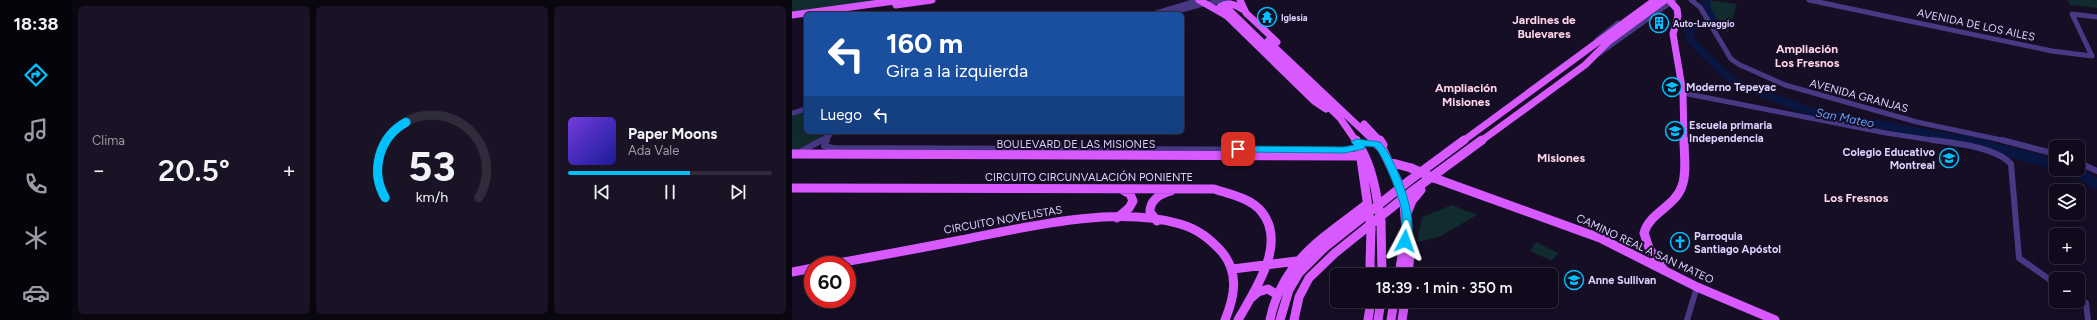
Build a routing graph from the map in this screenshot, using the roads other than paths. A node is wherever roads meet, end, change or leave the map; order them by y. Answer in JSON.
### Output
{"nodes":[{"id":1,"x":902,"y":0,"type":"edge"},
{"id":2,"x":932,"y":0,"type":"edge"},
{"id":3,"x":1240,"y":0,"type":"edge"},
{"id":4,"x":1656,"y":0,"type":"edge"},
{"id":5,"x":1691,"y":0,"type":"edge"},
{"id":6,"x":1809,"y":0,"type":"edge"},
{"id":7,"x":1201,"y":1,"type":"edge"},
{"id":8,"x":1670,"y":1,"type":"edge"},
{"id":9,"x":1650,"y":2,"type":"edge"},
{"id":10,"x":1229,"y":5,"type":"edge"},
{"id":11,"x":1242,"y":9,"type":"junction"},
{"id":12,"x":814,"y":12,"type":"edge"},
{"id":13,"x":843,"y":12,"type":"edge"},
{"id":14,"x":1160,"y":12,"type":"edge"},
{"id":15,"x":1172,"y":12,"type":"edge"},
{"id":16,"x":804,"y":13,"type":"edge"},
{"id":17,"x":792,"y":15,"type":"edge"},
{"id":18,"x":1227,"y":16,"type":"junction"},
{"id":19,"x":804,"y":17,"type":"edge"},
{"id":20,"x":2097,"y":17,"type":"edge"},
{"id":21,"x":792,"y":19,"type":"edge"},
{"id":22,"x":1600,"y":52,"type":"junction"},
{"id":23,"x":1683,"y":93,"type":"junction"},
{"id":24,"x":804,"y":110,"type":"edge"},
{"id":25,"x":792,"y":113,"type":"edge"},
{"id":26,"x":1340,"y":118,"type":"junction"},
{"id":27,"x":831,"y":134,"type":"edge"},
{"id":28,"x":1380,"y":147,"type":"junction"},
{"id":29,"x":1359,"y":148,"type":"junction"},
{"id":30,"x":2049,"y":152,"type":"edge"},
{"id":31,"x":792,"y":154,"type":"edge"},
{"id":32,"x":1389,"y":162,"type":"junction"},
{"id":33,"x":2085,"y":165,"type":"edge"},
{"id":34,"x":2097,"y":171,"type":"edge"},
{"id":35,"x":1435,"y":178,"type":"junction"},
{"id":36,"x":792,"y":188,"type":"edge"},
{"id":37,"x":808,"y":188,"type":"junction"},
{"id":38,"x":1118,"y":188,"type":"junction"},
{"id":39,"x":1182,"y":189,"type":"junction"},
{"id":40,"x":792,"y":191,"type":"edge"},
{"id":41,"x":1368,"y":206,"type":"junction"},
{"id":42,"x":1407,"y":213,"type":"junction"},
{"id":43,"x":1117,"y":218,"type":"junction"},
{"id":44,"x":1157,"y":221,"type":"junction"},
{"id":45,"x":1405,"y":241,"type":"junction"},
{"id":46,"x":856,"y":259,"type":"edge"},
{"id":47,"x":1297,"y":262,"type":"junction"},
{"id":48,"x":1267,"y":264,"type":"junction"},
{"id":49,"x":1370,"y":265,"type":"junction"},
{"id":50,"x":1371,"y":268,"type":"edge"},
{"id":51,"x":1374,"y":268,"type":"edge"},
{"id":52,"x":1382,"y":268,"type":"edge"},
{"id":53,"x":1400,"y":268,"type":"edge"},
{"id":54,"x":1409,"y":268,"type":"edge"},
{"id":55,"x":1233,"y":269,"type":"junction"},
{"id":56,"x":804,"y":270,"type":"edge"},
{"id":57,"x":1664,"y":270,"type":"junction"},
{"id":58,"x":792,"y":272,"type":"edge"},
{"id":59,"x":2049,"y":279,"type":"edge"},
{"id":60,"x":1697,"y":287,"type":"junction"},
{"id":61,"x":1276,"y":294,"type":"junction"},
{"id":62,"x":2085,"y":302,"type":"edge"},
{"id":63,"x":1247,"y":303,"type":"junction"},
{"id":64,"x":1232,"y":305,"type":"junction"},
{"id":65,"x":1370,"y":308,"type":"edge"},
{"id":66,"x":1380,"y":308,"type":"edge"},
{"id":67,"x":1393,"y":308,"type":"edge"},
{"id":68,"x":1404,"y":308,"type":"edge"},
{"id":69,"x":1225,"y":320,"type":"edge"},
{"id":70,"x":1238,"y":320,"type":"edge"},
{"id":71,"x":1270,"y":320,"type":"edge"},
{"id":72,"x":1280,"y":320,"type":"edge"},
{"id":73,"x":1294,"y":320,"type":"edge"},
{"id":74,"x":1368,"y":320,"type":"edge"},
{"id":75,"x":1378,"y":320,"type":"edge"},
{"id":76,"x":1391,"y":320,"type":"edge"},
{"id":77,"x":1402,"y":320,"type":"edge"},
{"id":78,"x":1687,"y":320,"type":"edge"},
{"id":79,"x":1775,"y":320,"type":"edge"},
{"id":80,"x":2088,"y":320,"type":"edge"}],
"edges":[{"from":1,"to":12,"type":"main road"},
{"from":2,"to":13,"type":"main road"},
{"from":3,"to":11,"type":"main road"},
{"from":4,"to":9,"type":"main road"},
{"from":5,"to":30,"type":"street","name":"AVENIDA GRANJAS"},
{"from":6,"to":20,"type":"street","name":"AVENIDA DE LOS AILES"},
{"from":7,"to":10,"type":"street"},
{"from":7,"to":14,"type":"street"},
{"from":7,"to":15,"type":"street"},
{"from":7,"to":18,"type":"main road"},
{"from":8,"to":22,"type":"street"},
{"from":8,"to":22,"type":"main road"},
{"from":8,"to":23,"type":"main road"},
{"from":9,"to":72,"type":"main road"},
{"from":10,"to":26,"type":"main road"},
{"from":10,"to":28,"type":"main road"},
{"from":11,"to":18,"type":"main road"},
{"from":11,"to":28,"type":"main road"},
{"from":16,"to":17,"type":"main road"},
{"from":18,"to":26,"type":"main road"},
{"from":19,"to":21,"type":"main road"},
{"from":22,"to":73,"type":"main road"},
{"from":23,"to":57,"type":"main road"},
{"from":23,"to":59,"type":"street"},
{"from":24,"to":25,"type":"street"},
{"from":26,"to":29,"type":"main road"},
{"from":27,"to":29,"type":"street","name":"BOULEVARD DE LAS MISIONES"},
{"from":27,"to":31,"type":"street"},
{"from":28,"to":29,"type":"main road"},
{"from":28,"to":32,"type":"main road"},
{"from":29,"to":31,"type":"main road","name":"BOULEVARD DE LAS MISIONES"},
{"from":29,"to":41,"type":"main road"},
{"from":29,"to":52,"type":"main road","bridge":true},
{"from":32,"to":35,"type":"main road","name":"CAMINO REAL A SAN MATEO","bridge":true},
{"from":32,"to":42,"type":"main road","bridge":true},
{"from":33,"to":34,"type":"street"},
{"from":35,"to":42,"type":"main road"},
{"from":35,"to":57,"type":"main road","name":"CAMINO REAL A SAN MATEO"},
{"from":36,"to":37,"type":"main road","name":"CIRCUITO CIRCUNVALACIÓN PONIENTE"},
{"from":37,"to":38,"type":"main road","name":"CIRCUITO CIRCUNVALACIÓN PONIENTE"},
{"from":37,"to":40,"type":"main road"},
{"from":38,"to":39,"type":"main road","name":"CIRCUITO CIRCUNVALACIÓN PONIENTE"},
{"from":38,"to":43,"type":"main road"},
{"from":39,"to":44,"type":"main road"},
{"from":39,"to":48,"type":"main road","name":"CIRCUITO CIRCUNVALACIÓN PONIENTE"},
{"from":41,"to":47,"type":"main road"},
{"from":41,"to":49,"type":"main road","bridge":true},
{"from":42,"to":45,"type":"main road"},
{"from":43,"to":44,"type":"main road","name":"CIRCUITO NOVELISTAS"},
{"from":43,"to":46,"type":"main road","name":"CIRCUITO NOVELISTAS"},
{"from":44,"to":55,"type":"main road","name":"CIRCUITO NOVELISTAS"},
{"from":45,"to":53,"type":"main road"},
{"from":45,"to":54,"type":"main road"},
{"from":47,"to":48,"type":"main road"},
{"from":47,"to":61,"type":"main road"},
{"from":48,"to":55,"type":"main road"},
{"from":48,"to":63,"type":"main road","name":"CIRCUITO CIRCUNVALACIÓN PONIENTE"},
{"from":49,"to":50,"type":"main road"},
{"from":49,"to":51,"type":"main road"},
{"from":55,"to":64,"type":"main road","name":"CIRCUITO NOVELISTAS"},
{"from":56,"to":58,"type":"main road"},
{"from":57,"to":60,"type":"main road","name":"CAMINO REAL A SAN MATEO"},
{"from":60,"to":78,"type":"street"},
{"from":60,"to":79,"type":"main road","name":"CAMINO REAL A SAN MATEO"},
{"from":61,"to":63,"type":"main road"},
{"from":61,"to":71,"type":"main road"},
{"from":62,"to":80,"type":"street"},
{"from":63,"to":64,"type":"main road"},
{"from":63,"to":70,"type":"main road","name":"CIRCUITO CIRCUNVALACIÓN PONIENTE"},
{"from":64,"to":69,"type":"main road","name":"CIRCUITO NOVELISTAS"},
{"from":65,"to":74,"type":"main road"},
{"from":66,"to":75,"type":"main road"},
{"from":67,"to":76,"type":"main road"},
{"from":68,"to":77,"type":"main road"}]}
